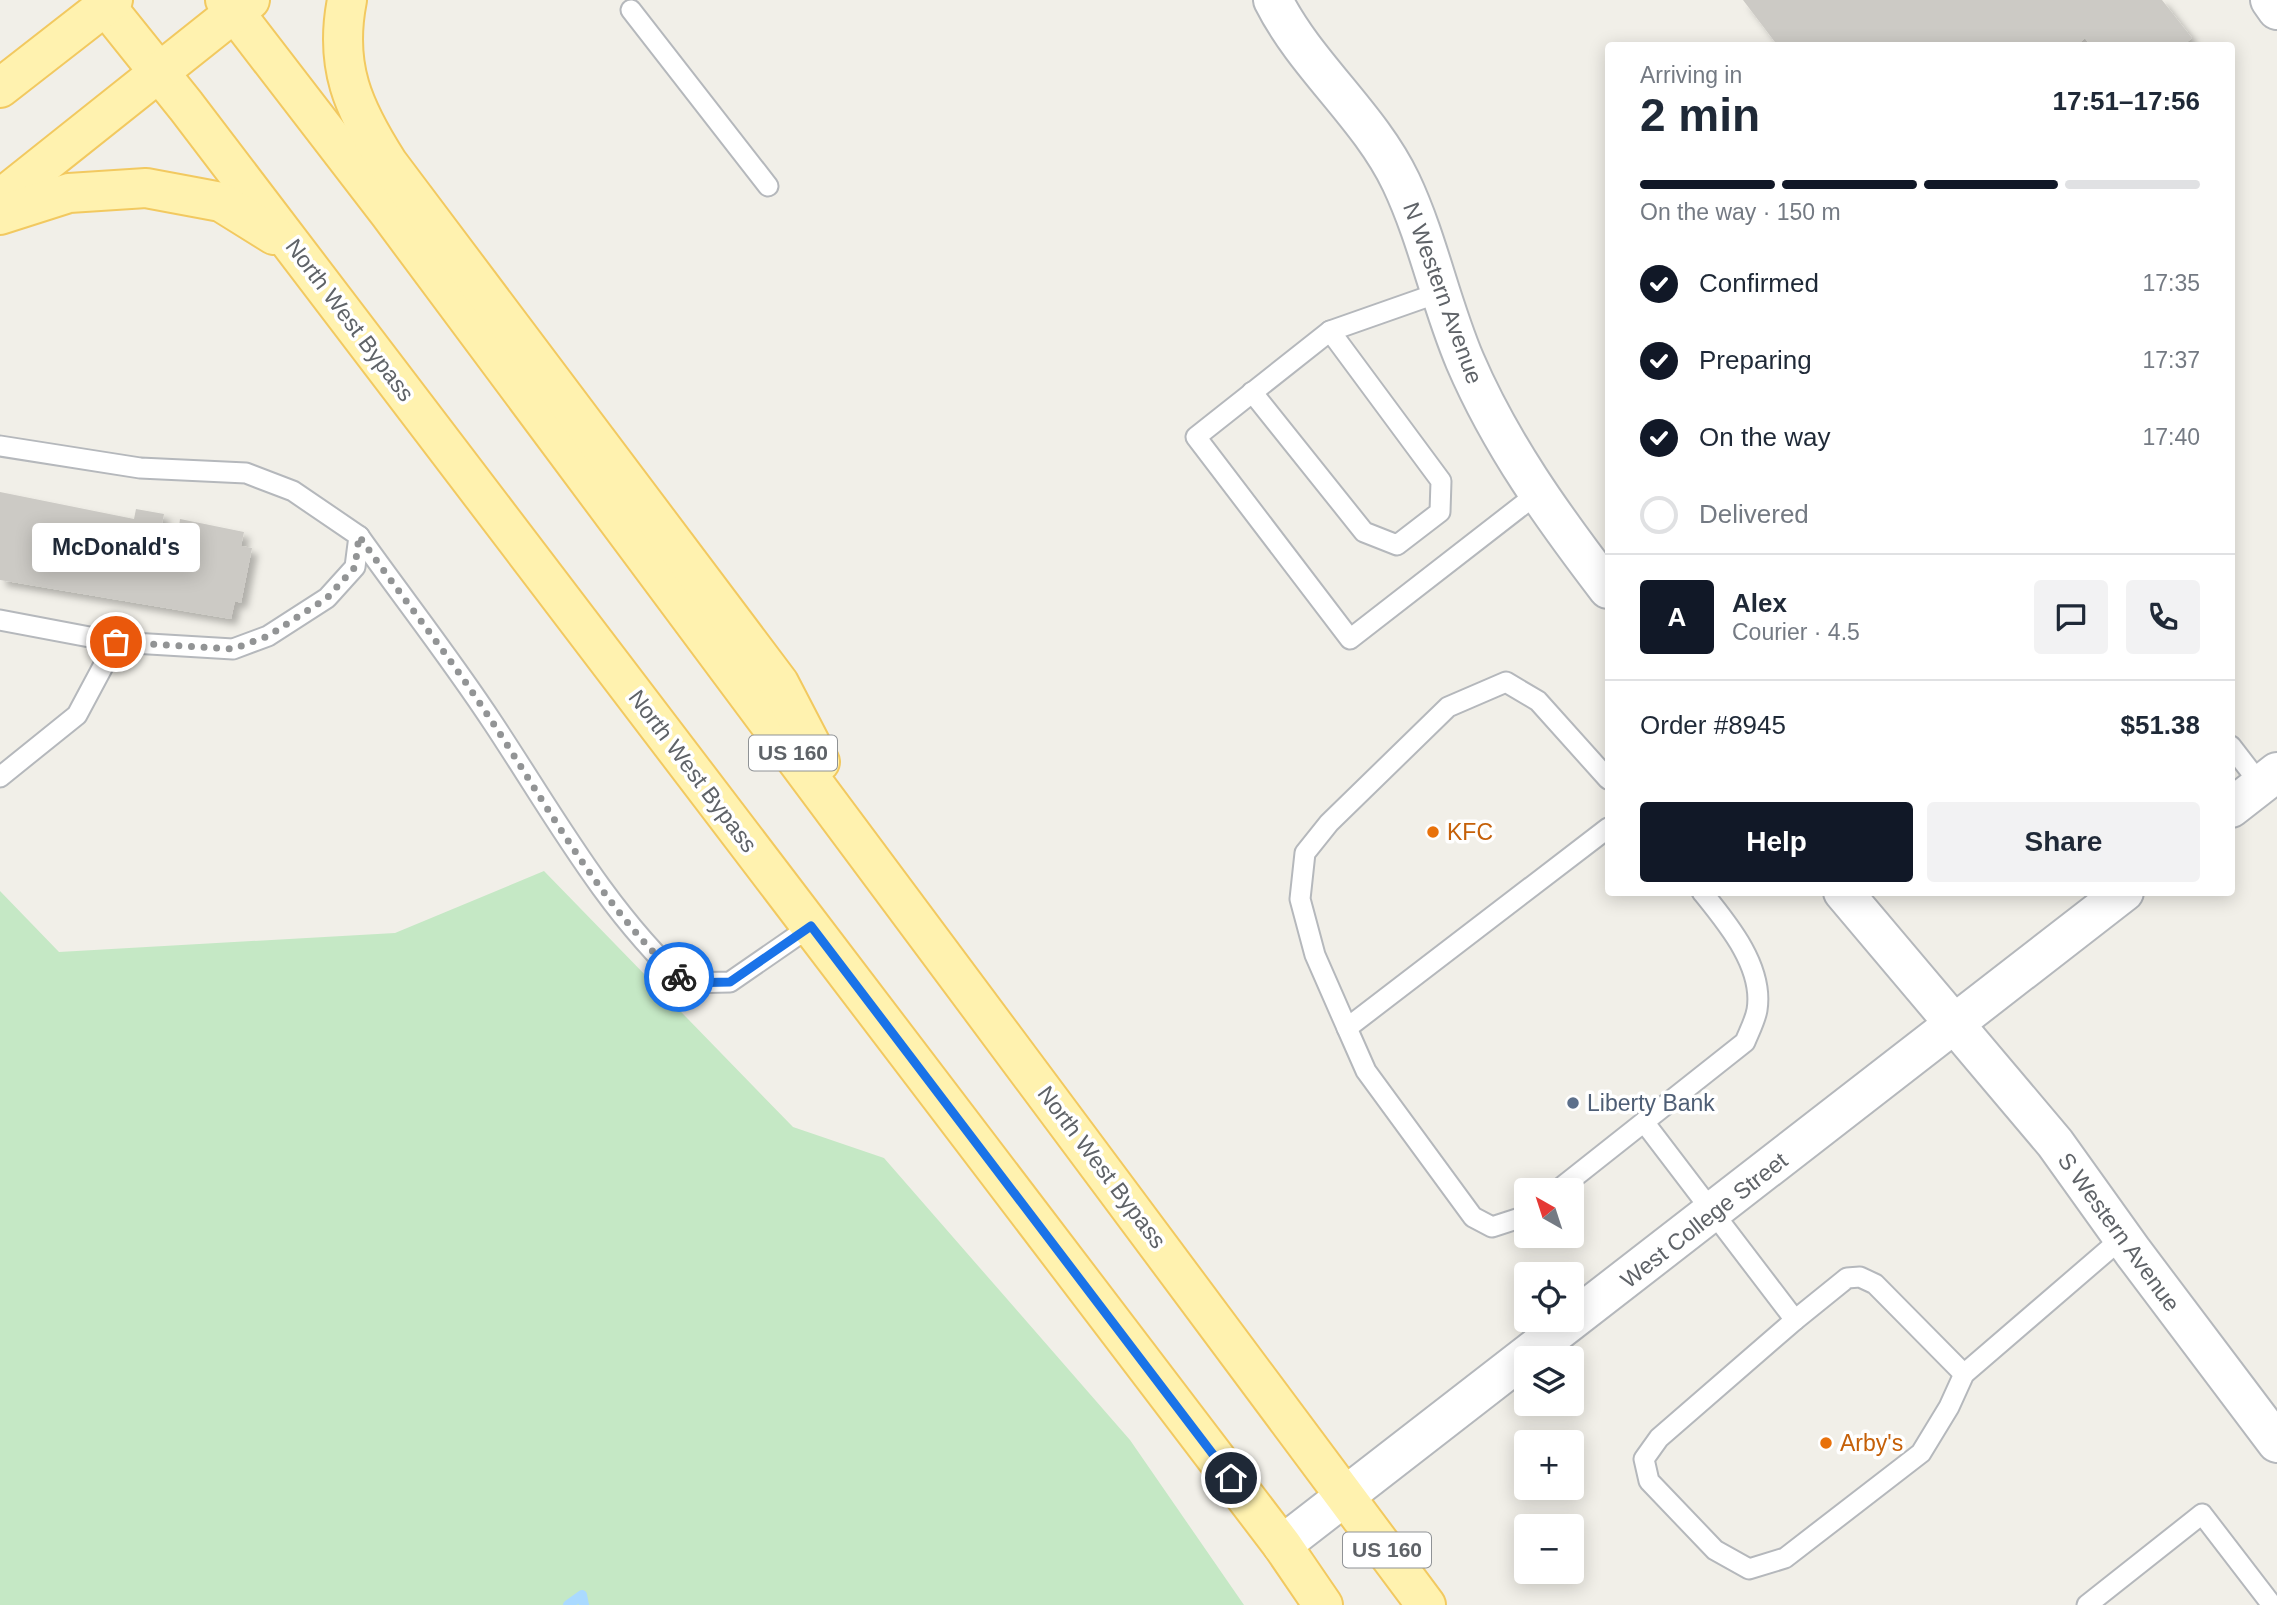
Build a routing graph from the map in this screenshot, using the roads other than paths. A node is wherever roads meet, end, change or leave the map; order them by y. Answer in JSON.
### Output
{"nodes":[{"id":1,"x":347,"y":0,"type":"edge"},
{"id":2,"x":1273,"y":0,"type":"edge"},
{"id":3,"x":2270,"y":0,"type":"edge"},
{"id":4,"x":107,"y":2,"type":"edge"},
{"id":5,"x":236,"y":4,"type":"edge"},
{"id":6,"x":631,"y":10,"type":"dead end"},
{"id":7,"x":2277,"y":10,"type":"edge"},
{"id":8,"x":158,"y":70,"type":"junction"},
{"id":9,"x":0,"y":88,"type":"edge"},
{"id":10,"x":768,"y":186,"type":"dead end"},
{"id":11,"x":0,"y":199,"type":"edge"},
{"id":12,"x":0,"y":215,"type":"edge"},
{"id":13,"x":301,"y":256,"type":"junction"},
{"id":14,"x":1441,"y":292,"type":"junction"},
{"id":15,"x":1330,"y":331,"type":"junction"},
{"id":16,"x":1252,"y":392,"type":"junction"},
{"id":17,"x":0,"y":446,"type":"edge"},
{"id":18,"x":1538,"y":493,"type":"junction"},
{"id":19,"x":359,"y":536,"type":"junction"},
{"id":20,"x":1605,"y":585,"type":"edge"},
{"id":21,"x":0,"y":620,"type":"edge"},
{"id":22,"x":116,"y":642,"type":"junction"},
{"id":23,"x":2235,"y":749,"type":"edge"},
{"id":24,"x":1605,"y":776,"type":"edge"},
{"id":25,"x":0,"y":777,"type":"edge"},
{"id":26,"x":2269,"y":778,"type":"edge"},
{"id":27,"x":2235,"y":805,"type":"edge"},
{"id":28,"x":1605,"y":830,"type":"edge"},
{"id":29,"x":854,"y":834,"type":"junction"},
{"id":30,"x":1705,"y":896,"type":"edge"},
{"id":31,"x":1846,"y":896,"type":"edge"},
{"id":32,"x":2119,"y":896,"type":"edge"},
{"id":33,"x":811,"y":926,"type":"junction"},
{"id":34,"x":1954,"y":1027,"type":"junction"},
{"id":35,"x":1347,"y":1028,"type":"junction"},
{"id":36,"x":1644,"y":1122,"type":"junction"},
{"id":37,"x":1573,"y":1178,"type":"edge"},
{"id":38,"x":1712,"y":1214,"type":"junction"},
{"id":39,"x":1514,"y":1220,"type":"edge"},
{"id":40,"x":2122,"y":1238,"type":"junction"},
{"id":41,"x":1795,"y":1320,"type":"junction"},
{"id":42,"x":1964,"y":1374,"type":"junction"},
{"id":43,"x":2277,"y":1443,"type":"edge"},
{"id":44,"x":1348,"y":1496,"type":"junction"},
{"id":45,"x":1282,"y":1545,"type":"junction"},
{"id":46,"x":2270,"y":1594,"type":"edge"},
{"id":47,"x":1323,"y":1605,"type":"edge"},
{"id":48,"x":1426,"y":1605,"type":"edge"},
{"id":49,"x":2087,"y":1605,"type":"edge"}],
"edges":[{"from":1,"to":29,"type":"main road"},
{"from":2,"to":14,"type":"street","name":"N Western Avenue"},
{"from":3,"to":7,"type":"street"},
{"from":4,"to":8,"type":"main road","name":"North West Bypass"},
{"from":4,"to":9,"type":"main road"},
{"from":5,"to":8,"type":"main road"},
{"from":5,"to":29,"type":"main road","name":"North West Bypass","number":"US 160"},
{"from":6,"to":10,"type":"lane"},
{"from":8,"to":11,"type":"main road"},
{"from":8,"to":13,"type":"main road","name":"North West Bypass"},
{"from":12,"to":13,"type":"main road"},
{"from":13,"to":33,"type":"main road","name":"North West Bypass"},
{"from":14,"to":15,"type":"lane"},
{"from":14,"to":18,"type":"street","name":"N Western Avenue"},
{"from":15,"to":16,"type":"lane"},
{"from":15,"to":16,"type":"lane"},
{"from":16,"to":18,"type":"lane"},
{"from":17,"to":19,"type":"lane"},
{"from":18,"to":20,"type":"street","name":"N Western Avenue"},
{"from":19,"to":22,"type":"lane"},
{"from":19,"to":33,"type":"lane"},
{"from":21,"to":22,"type":"lane"},
{"from":22,"to":25,"type":"lane"},
{"from":23,"to":26,"type":"lane"},
{"from":24,"to":35,"type":"lane"},
{"from":26,"to":27,"type":"street"},
{"from":28,"to":35,"type":"lane"},
{"from":29,"to":44,"type":"main road","name":"North West Bypass","number":"US 160"},
{"from":30,"to":36,"type":"lane"},
{"from":31,"to":34,"type":"street"},
{"from":32,"to":34,"type":"street","name":"West College Street"},
{"from":33,"to":45,"type":"main road","name":"North West Bypass"},
{"from":34,"to":38,"type":"street","name":"West College Street"},
{"from":34,"to":40,"type":"street","name":"S Western Avenue"},
{"from":35,"to":39,"type":"lane"},
{"from":36,"to":37,"type":"lane"},
{"from":36,"to":38,"type":"lane"},
{"from":38,"to":41,"type":"lane"},
{"from":38,"to":44,"type":"street","name":"West College Street"},
{"from":40,"to":42,"type":"lane"},
{"from":40,"to":43,"type":"street","name":"S Western Avenue"},
{"from":41,"to":42,"type":"lane"},
{"from":41,"to":42,"type":"lane"},
{"from":44,"to":45,"type":"street","name":"West College Street"},
{"from":44,"to":48,"type":"main road","number":"US 160"},
{"from":45,"to":47,"type":"main road","name":"North West Bypass"},
{"from":46,"to":49,"type":"lane"}]}
